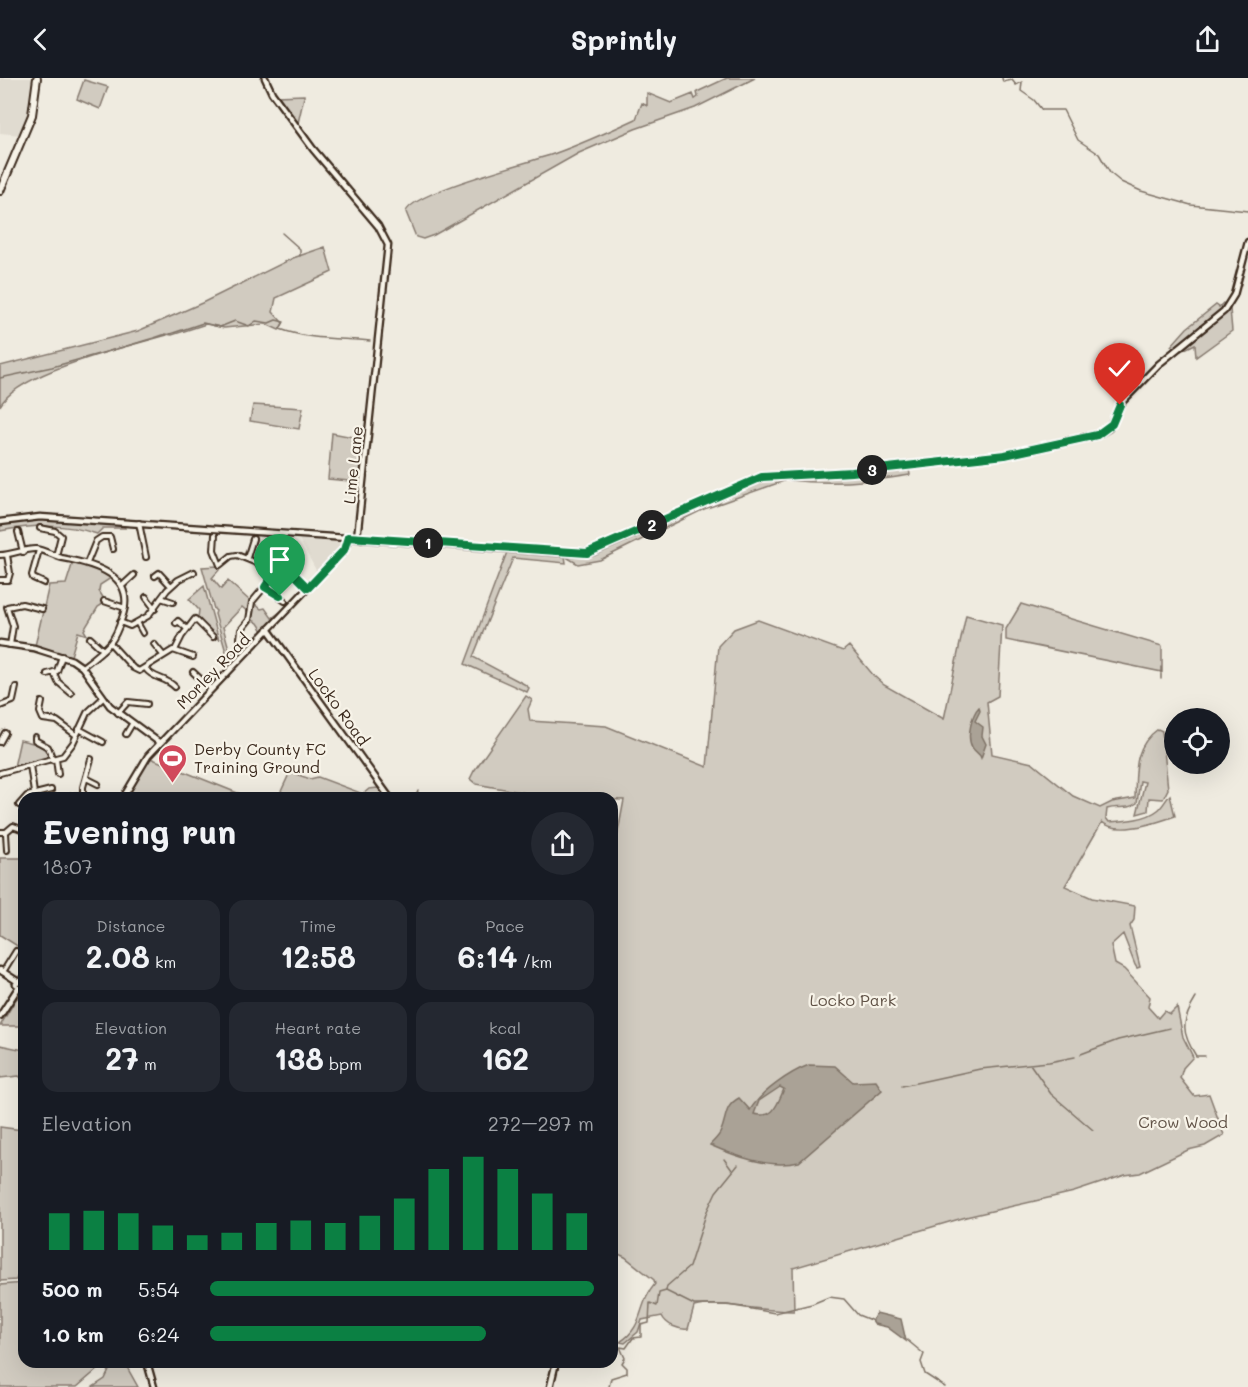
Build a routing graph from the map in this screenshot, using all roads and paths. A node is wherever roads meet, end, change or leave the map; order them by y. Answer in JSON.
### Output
{"nodes":[{"id":1,"x":37,"y":78,"type":"edge"},
{"id":2,"x":265,"y":78,"type":"edge"},
{"id":3,"x":0,"y":191,"type":"edge"},
{"id":4,"x":1248,"y":242,"type":"edge"},
{"id":5,"x":0,"y":522,"type":"edge"},
{"id":6,"x":139,"y":523,"type":"junction"},
{"id":7,"x":40,"y":528,"type":"dead end"},
{"id":8,"x":18,"y":531,"type":"dead end"},
{"id":9,"x":215,"y":535,"type":"dead end"},
{"id":10,"x":348,"y":537,"type":"junction"},
{"id":11,"x":357,"y":538,"type":"junction"},
{"id":12,"x":251,"y":542,"type":"dead end"},
{"id":13,"x":283,"y":543,"type":"dead end"},
{"id":14,"x":113,"y":549,"type":"dead end"},
{"id":15,"x":39,"y":550,"type":"junction"},
{"id":16,"x":23,"y":552,"type":"junction"},
{"id":17,"x":0,"y":555,"type":"edge"},
{"id":18,"x":7,"y":555,"type":"junction"},
{"id":19,"x":56,"y":556,"type":"junction"},
{"id":20,"x":146,"y":557,"type":"dead end"},
{"id":21,"x":247,"y":558,"type":"junction"},
{"id":22,"x":87,"y":563,"type":"junction"},
{"id":23,"x":273,"y":564,"type":"junction"},
{"id":24,"x":286,"y":567,"type":"junction"},
{"id":25,"x":194,"y":572,"type":"dead end"},
{"id":26,"x":134,"y":575,"type":"dead end"},
{"id":27,"x":155,"y":576,"type":"dead end"},
{"id":28,"x":0,"y":580,"type":"edge"},
{"id":29,"x":44,"y":583,"type":"dead end"},
{"id":30,"x":122,"y":586,"type":"junction"},
{"id":31,"x":171,"y":586,"type":"junction"},
{"id":32,"x":265,"y":587,"type":"junction"},
{"id":33,"x":308,"y":588,"type":"junction"},
{"id":34,"x":146,"y":597,"type":"dead end"},
{"id":35,"x":162,"y":598,"type":"junction"},
{"id":36,"x":104,"y":601,"type":"dead end"},
{"id":37,"x":285,"y":601,"type":"dead end"},
{"id":38,"x":172,"y":602,"type":"dead end"},
{"id":39,"x":125,"y":608,"type":"junction"},
{"id":40,"x":42,"y":609,"type":"dead end"},
{"id":41,"x":155,"y":609,"type":"junction"},
{"id":42,"x":120,"y":622,"type":"junction"},
{"id":43,"x":176,"y":623,"type":"dead end"},
{"id":44,"x":138,"y":624,"type":"junction"},
{"id":45,"x":187,"y":628,"type":"junction"},
{"id":46,"x":268,"y":629,"type":"junction"},
{"id":47,"x":143,"y":633,"type":"dead end"},
{"id":48,"x":213,"y":637,"type":"dead end"},
{"id":49,"x":90,"y":638,"type":"dead end"},
{"id":50,"x":240,"y":638,"type":"dead end"},
{"id":51,"x":0,"y":643,"type":"edge"},
{"id":52,"x":110,"y":643,"type":"junction"},
{"id":53,"x":154,"y":644,"type":"dead end"},
{"id":54,"x":10,"y":645,"type":"junction"},
{"id":55,"x":103,"y":650,"type":"junction"},
{"id":56,"x":175,"y":650,"type":"junction"},
{"id":57,"x":164,"y":655,"type":"junction"},
{"id":58,"x":62,"y":656,"type":"junction"},
{"id":59,"x":193,"y":657,"type":"dead end"},
{"id":60,"x":82,"y":667,"type":"junction"},
{"id":61,"x":146,"y":669,"type":"junction"},
{"id":62,"x":193,"y":672,"type":"dead end"},
{"id":63,"x":54,"y":673,"type":"junction"},
{"id":64,"x":47,"y":674,"type":"dead end"},
{"id":65,"x":16,"y":687,"type":"dead end"},
{"id":66,"x":175,"y":687,"type":"dead end"},
{"id":67,"x":211,"y":689,"type":"junction"},
{"id":68,"x":71,"y":693,"type":"dead end"},
{"id":69,"x":103,"y":698,"type":"junction"},
{"id":70,"x":42,"y":702,"type":"dead end"},
{"id":71,"x":147,"y":704,"type":"dead end"},
{"id":72,"x":0,"y":706,"type":"edge"},
{"id":73,"x":118,"y":713,"type":"junction"},
{"id":74,"x":132,"y":724,"type":"junction"},
{"id":75,"x":79,"y":729,"type":"junction"},
{"id":76,"x":5,"y":733,"type":"dead end"},
{"id":77,"x":126,"y":734,"type":"dead end"},
{"id":78,"x":76,"y":735,"type":"junction"},
{"id":79,"x":35,"y":737,"type":"dead end"},
{"id":80,"x":48,"y":739,"type":"dead end"},
{"id":81,"x":0,"y":742,"type":"edge"},
{"id":82,"x":103,"y":742,"type":"dead end"},
{"id":83,"x":160,"y":742,"type":"junction"},
{"id":84,"x":46,"y":745,"type":"junction"},
{"id":85,"x":91,"y":759,"type":"dead end"},
{"id":86,"x":55,"y":760,"type":"junction"},
{"id":87,"x":30,"y":765,"type":"junction"},
{"id":88,"x":0,"y":773,"type":"edge"},
{"id":89,"x":58,"y":774,"type":"dead end"},
{"id":90,"x":86,"y":778,"type":"junction"},
{"id":91,"x":98,"y":784,"type":"dead end"},
{"id":92,"x":51,"y":790,"type":"dead end"},
{"id":93,"x":34,"y":792,"type":"edge"},
{"id":94,"x":42,"y":792,"type":"edge"},
{"id":95,"x":84,"y":792,"type":"edge"},
{"id":96,"x":126,"y":792,"type":"edge"},
{"id":97,"x":386,"y":792,"type":"edge"},
{"id":98,"x":18,"y":828,"type":"edge"},
{"id":99,"x":0,"y":832,"type":"edge"},
{"id":100,"x":6,"y":832,"type":"junction"},
{"id":101,"x":7,"y":850,"type":"dead end"},
{"id":102,"x":16,"y":951,"type":"dead end"},
{"id":103,"x":1,"y":971,"type":"edge"},
{"id":104,"x":17,"y":981,"type":"edge"},
{"id":105,"x":18,"y":992,"type":"edge"},
{"id":106,"x":0,"y":1016,"type":"edge"},
{"id":107,"x":149,"y":1368,"type":"edge"},
{"id":108,"x":555,"y":1368,"type":"edge"},
{"id":109,"x":154,"y":1387,"type":"edge"},
{"id":110,"x":550,"y":1387,"type":"edge"}],
"edges":[{"from":1,"to":3,"type":"main road"},
{"from":2,"to":11,"type":"street","name":"Lime Lane"},
{"from":4,"to":11,"type":"street"},
{"from":5,"to":6,"type":"street"},
{"from":6,"to":10,"type":"street"},
{"from":6,"to":20,"type":"street"},
{"from":7,"to":19,"type":"street"},
{"from":8,"to":16,"type":"street"},
{"from":9,"to":21,"type":"street"},
{"from":10,"to":11,"type":"street"},
{"from":10,"to":33,"type":"street","name":"Morley Road"},
{"from":12,"to":21,"type":"street"},
{"from":13,"to":24,"type":"street"},
{"from":14,"to":22,"type":"street"},
{"from":15,"to":16,"type":"street"},
{"from":15,"to":19,"type":"street"},
{"from":15,"to":29,"type":"street"},
{"from":16,"to":18,"type":"street"},
{"from":17,"to":18,"type":"street"},
{"from":18,"to":28,"type":"street"},
{"from":19,"to":22,"type":"street"},
{"from":21,"to":23,"type":"street"},
{"from":22,"to":30,"type":"street"},
{"from":23,"to":24,"type":"street"},
{"from":23,"to":32,"type":"street"},
{"from":24,"to":33,"type":"street"},
{"from":25,"to":31,"type":"street"},
{"from":26,"to":30,"type":"street"},
{"from":27,"to":31,"type":"street"},
{"from":30,"to":39,"type":"street"},
{"from":31,"to":35,"type":"street"},
{"from":32,"to":37,"type":"street"},
{"from":32,"to":50,"type":"street"},
{"from":33,"to":46,"type":"street","name":"Morley Road"},
{"from":34,"to":41,"type":"street"},
{"from":35,"to":38,"type":"street"},
{"from":35,"to":41,"type":"street"},
{"from":36,"to":39,"type":"street"},
{"from":39,"to":42,"type":"street"},
{"from":40,"to":54,"type":"street"},
{"from":41,"to":44,"type":"street"},
{"from":42,"to":44,"type":"street"},
{"from":42,"to":52,"type":"street"},
{"from":43,"to":45,"type":"street"},
{"from":44,"to":47,"type":"street"},
{"from":45,"to":48,"type":"street"},
{"from":45,"to":56,"type":"street"},
{"from":46,"to":67,"type":"street","name":"Morley Road"},
{"from":46,"to":97,"type":"street","name":"Locko Road"},
{"from":49,"to":55,"type":"street"},
{"from":51,"to":54,"type":"street"},
{"from":52,"to":55,"type":"street"},
{"from":52,"to":61,"type":"street"},
{"from":53,"to":57,"type":"street"},
{"from":54,"to":58,"type":"street"},
{"from":55,"to":60,"type":"street"},
{"from":56,"to":57,"type":"street"},
{"from":56,"to":59,"type":"street"},
{"from":57,"to":61,"type":"street"},
{"from":58,"to":60,"type":"street"},
{"from":58,"to":63,"type":"street"},
{"from":60,"to":69,"type":"street"},
{"from":61,"to":66,"type":"street"},
{"from":62,"to":67,"type":"street"},
{"from":63,"to":64,"type":"street"},
{"from":63,"to":68,"type":"street"},
{"from":65,"to":72,"type":"street"},
{"from":67,"to":83,"type":"street","name":"Morley Road"},
{"from":69,"to":73,"type":"street"},
{"from":69,"to":75,"type":"street"},
{"from":70,"to":78,"type":"street"},
{"from":71,"to":73,"type":"street"},
{"from":73,"to":74,"type":"street"},
{"from":74,"to":77,"type":"street"},
{"from":74,"to":83,"type":"street"},
{"from":75,"to":78,"type":"street"},
{"from":75,"to":82,"type":"street"},
{"from":76,"to":81,"type":"street"},
{"from":78,"to":86,"type":"street"},
{"from":79,"to":84,"type":"street"},
{"from":80,"to":84,"type":"street"},
{"from":83,"to":96,"type":"street","name":"Morley Road"},
{"from":84,"to":86,"type":"street"},
{"from":85,"to":90,"type":"street"},
{"from":86,"to":87,"type":"street"},
{"from":86,"to":89,"type":"street"},
{"from":87,"to":88,"type":"street"},
{"from":87,"to":93,"type":"street"},
{"from":90,"to":91,"type":"street"},
{"from":90,"to":95,"type":"street"},
{"from":92,"to":94,"type":"street"},
{"from":98,"to":100,"type":"street"},
{"from":99,"to":100,"type":"street"},
{"from":100,"to":101,"type":"street"},
{"from":102,"to":103,"type":"street"},
{"from":103,"to":104,"type":"street"},
{"from":105,"to":106,"type":"street"},
{"from":107,"to":109,"type":"street"},
{"from":108,"to":110,"type":"street"}]}
